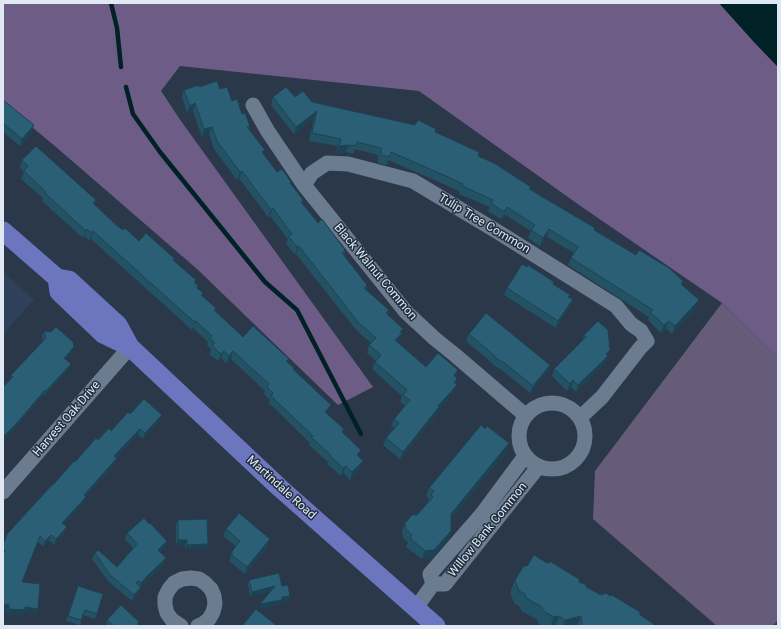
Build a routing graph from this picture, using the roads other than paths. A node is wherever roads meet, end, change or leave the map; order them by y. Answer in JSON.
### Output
{"nodes":[{"id":1,"x":253,"y":105,"type":"dead end"},
{"id":2,"x":304,"y":185,"type":"junction"},
{"id":3,"x":3,"y":231,"type":"edge"},
{"id":4,"x":130,"y":347,"type":"junction"},
{"id":5,"x":526,"y":415,"type":"junction"},
{"id":6,"x":579,"y":416,"type":"junction"},
{"id":7,"x":525,"y":456,"type":"junction"},
{"id":8,"x":539,"y":466,"type":"junction"},
{"id":9,"x":3,"y":492,"type":"edge"},
{"id":10,"x":433,"y":584,"type":"junction"},
{"id":11,"x":416,"y":608,"type":"junction"},
{"id":12,"x":181,"y":626,"type":"edge"},
{"id":13,"x":198,"y":626,"type":"edge"},
{"id":14,"x":436,"y":626,"type":"edge"}],
"edges":[{"from":1,"to":2,"type":"street","name":"Black Walnut Common"},
{"from":2,"to":5,"type":"street","name":"Black Walnut Common"},
{"from":2,"to":6,"type":"street","name":"Tulip Tree Common"},
{"from":3,"to":4,"type":"main road","name":"Martindale Road"},
{"from":4,"to":9,"type":"street","name":"Harvest Oak Drive"},
{"from":4,"to":11,"type":"main road","name":"Martindale Road"},
{"from":5,"to":6,"type":"street"},
{"from":5,"to":7,"type":"street"},
{"from":6,"to":8,"type":"street"},
{"from":7,"to":8,"type":"street"},
{"from":7,"to":10,"type":"street","name":"Willow Bank Common"},
{"from":8,"to":10,"type":"street","name":"Willow Bank Common"},
{"from":10,"to":11,"type":"street","name":"Willow Bank Common"},
{"from":11,"to":14,"type":"main road","name":"Martindale Road"},
{"from":12,"to":13,"type":"street"}]}
